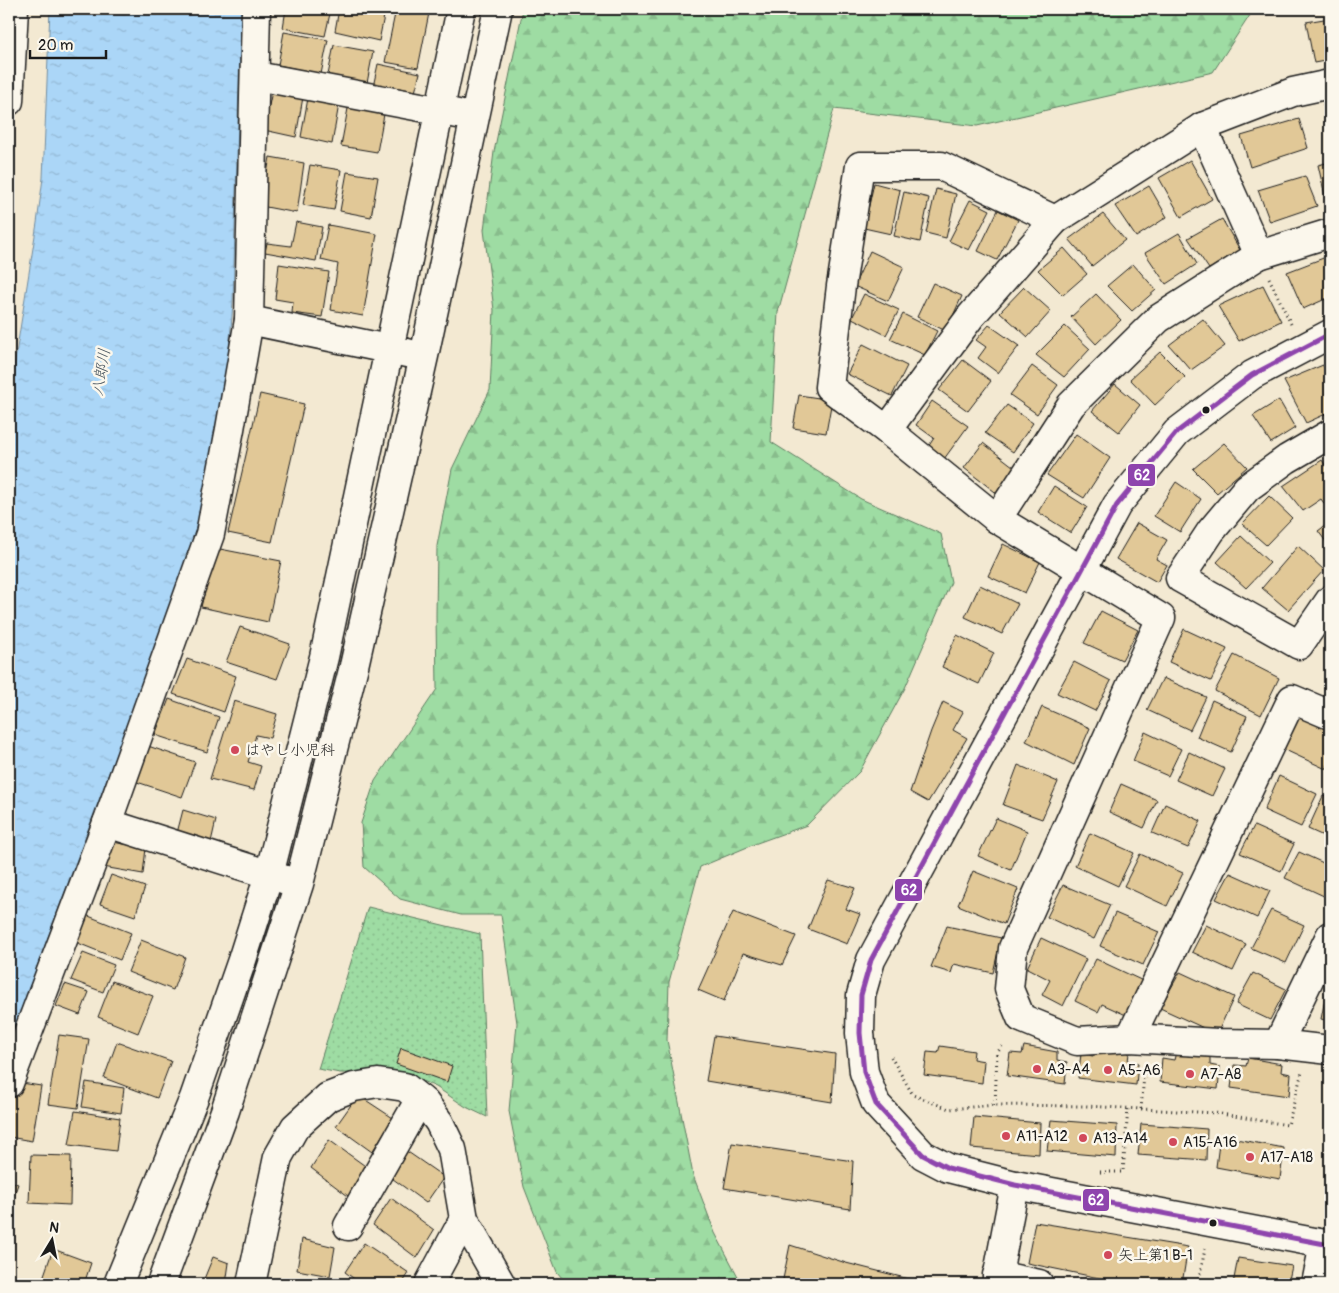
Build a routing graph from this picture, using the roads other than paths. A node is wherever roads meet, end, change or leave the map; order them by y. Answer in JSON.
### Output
{"nodes":[{"id":1,"x":14,"y":9,"type":"edge"},
{"id":2,"x":256,"y":9,"type":"edge"},
{"id":3,"x":461,"y":9,"type":"edge"},
{"id":4,"x":498,"y":9,"type":"edge"},
{"id":5,"x":256,"y":76,"type":"junction"},
{"id":6,"x":1330,"y":84,"type":"edge"},
{"id":7,"x":9,"y":101,"type":"edge"},
{"id":8,"x":439,"y":110,"type":"junction"},
{"id":9,"x":474,"y":117,"type":"junction"},
{"id":10,"x":1202,"y":127,"type":"junction"},
{"id":11,"x":1055,"y":220,"type":"junction"},
{"id":12,"x":1330,"y":233,"type":"edge"},
{"id":13,"x":1259,"y":255,"type":"junction"},
{"id":14,"x":249,"y":320,"type":"junction"},
{"id":15,"x":1330,"y":334,"type":"edge"},
{"id":16,"x":389,"y":350,"type":"junction"},
{"id":17,"x":424,"y":356,"type":"junction"},
{"id":18,"x":887,"y":430,"type":"junction"},
{"id":19,"x":1330,"y":434,"type":"edge"},
{"id":20,"x":997,"y":519,"type":"junction"},
{"id":21,"x":1082,"y":571,"type":"junction"},
{"id":22,"x":1330,"y":600,"type":"edge"},
{"id":23,"x":1330,"y":715,"type":"edge"},
{"id":24,"x":107,"y":823,"type":"junction"},
{"id":25,"x":269,"y":876,"type":"junction"},
{"id":26,"x":299,"y":884,"type":"junction"},
{"id":27,"x":1330,"y":936,"type":"edge"},
{"id":28,"x":1142,"y":1038,"type":"junction"},
{"id":29,"x":1278,"y":1044,"type":"junction"},
{"id":30,"x":1320,"y":1049,"type":"edge"},
{"id":31,"x":9,"y":1083,"type":"edge"},
{"id":32,"x":420,"y":1099,"type":"junction"},
{"id":33,"x":1015,"y":1185,"type":"junction"},
{"id":34,"x":464,"y":1219,"type":"junction"},
{"id":35,"x":348,"y":1226,"type":"dead end"},
{"id":36,"x":1327,"y":1244,"type":"edge"},
{"id":37,"x":997,"y":1280,"type":"edge"},
{"id":38,"x":118,"y":1284,"type":"edge"},
{"id":39,"x":161,"y":1284,"type":"edge"},
{"id":40,"x":251,"y":1284,"type":"edge"},
{"id":41,"x":429,"y":1284,"type":"edge"},
{"id":42,"x":501,"y":1284,"type":"edge"},
{"id":43,"x":1039,"y":1284,"type":"edge"},
{"id":44,"x":1316,"y":1284,"type":"edge"}],
"edges":[{"from":1,"to":7,"type":"street"},
{"from":2,"to":5,"type":"street"},
{"from":3,"to":8,"type":"street"},
{"from":4,"to":9,"type":"street"},
{"from":5,"to":8,"type":"street"},
{"from":5,"to":14,"type":"street"},
{"from":6,"to":10,"type":"street"},
{"from":8,"to":9,"type":"street"},
{"from":8,"to":16,"type":"street"},
{"from":9,"to":17,"type":"street"},
{"from":10,"to":11,"type":"street"},
{"from":10,"to":13,"type":"street"},
{"from":11,"to":18,"type":"street"},
{"from":11,"to":18,"type":"street"},
{"from":12,"to":13,"type":"street"},
{"from":13,"to":20,"type":"street"},
{"from":14,"to":16,"type":"street"},
{"from":14,"to":24,"type":"street"},
{"from":15,"to":21,"type":"street"},
{"from":16,"to":17,"type":"street"},
{"from":16,"to":25,"type":"street"},
{"from":17,"to":26,"type":"street"},
{"from":18,"to":20,"type":"street"},
{"from":19,"to":22,"type":"street"},
{"from":20,"to":21,"type":"street"},
{"from":21,"to":28,"type":"street"},
{"from":21,"to":33,"type":"street"},
{"from":23,"to":28,"type":"street"},
{"from":24,"to":25,"type":"street"},
{"from":24,"to":31,"type":"street"},
{"from":25,"to":26,"type":"street"},
{"from":25,"to":38,"type":"street"},
{"from":26,"to":39,"type":"street"},
{"from":27,"to":29,"type":"street"},
{"from":28,"to":29,"type":"street"},
{"from":29,"to":30,"type":"street"},
{"from":32,"to":34,"type":"street"},
{"from":32,"to":35,"type":"street"},
{"from":32,"to":40,"type":"street"},
{"from":33,"to":36,"type":"street"},
{"from":33,"to":37,"type":"street"},
{"from":34,"to":41,"type":"street"},
{"from":34,"to":42,"type":"street"},
{"from":36,"to":44,"type":"street"},
{"from":37,"to":43,"type":"street"}]}
